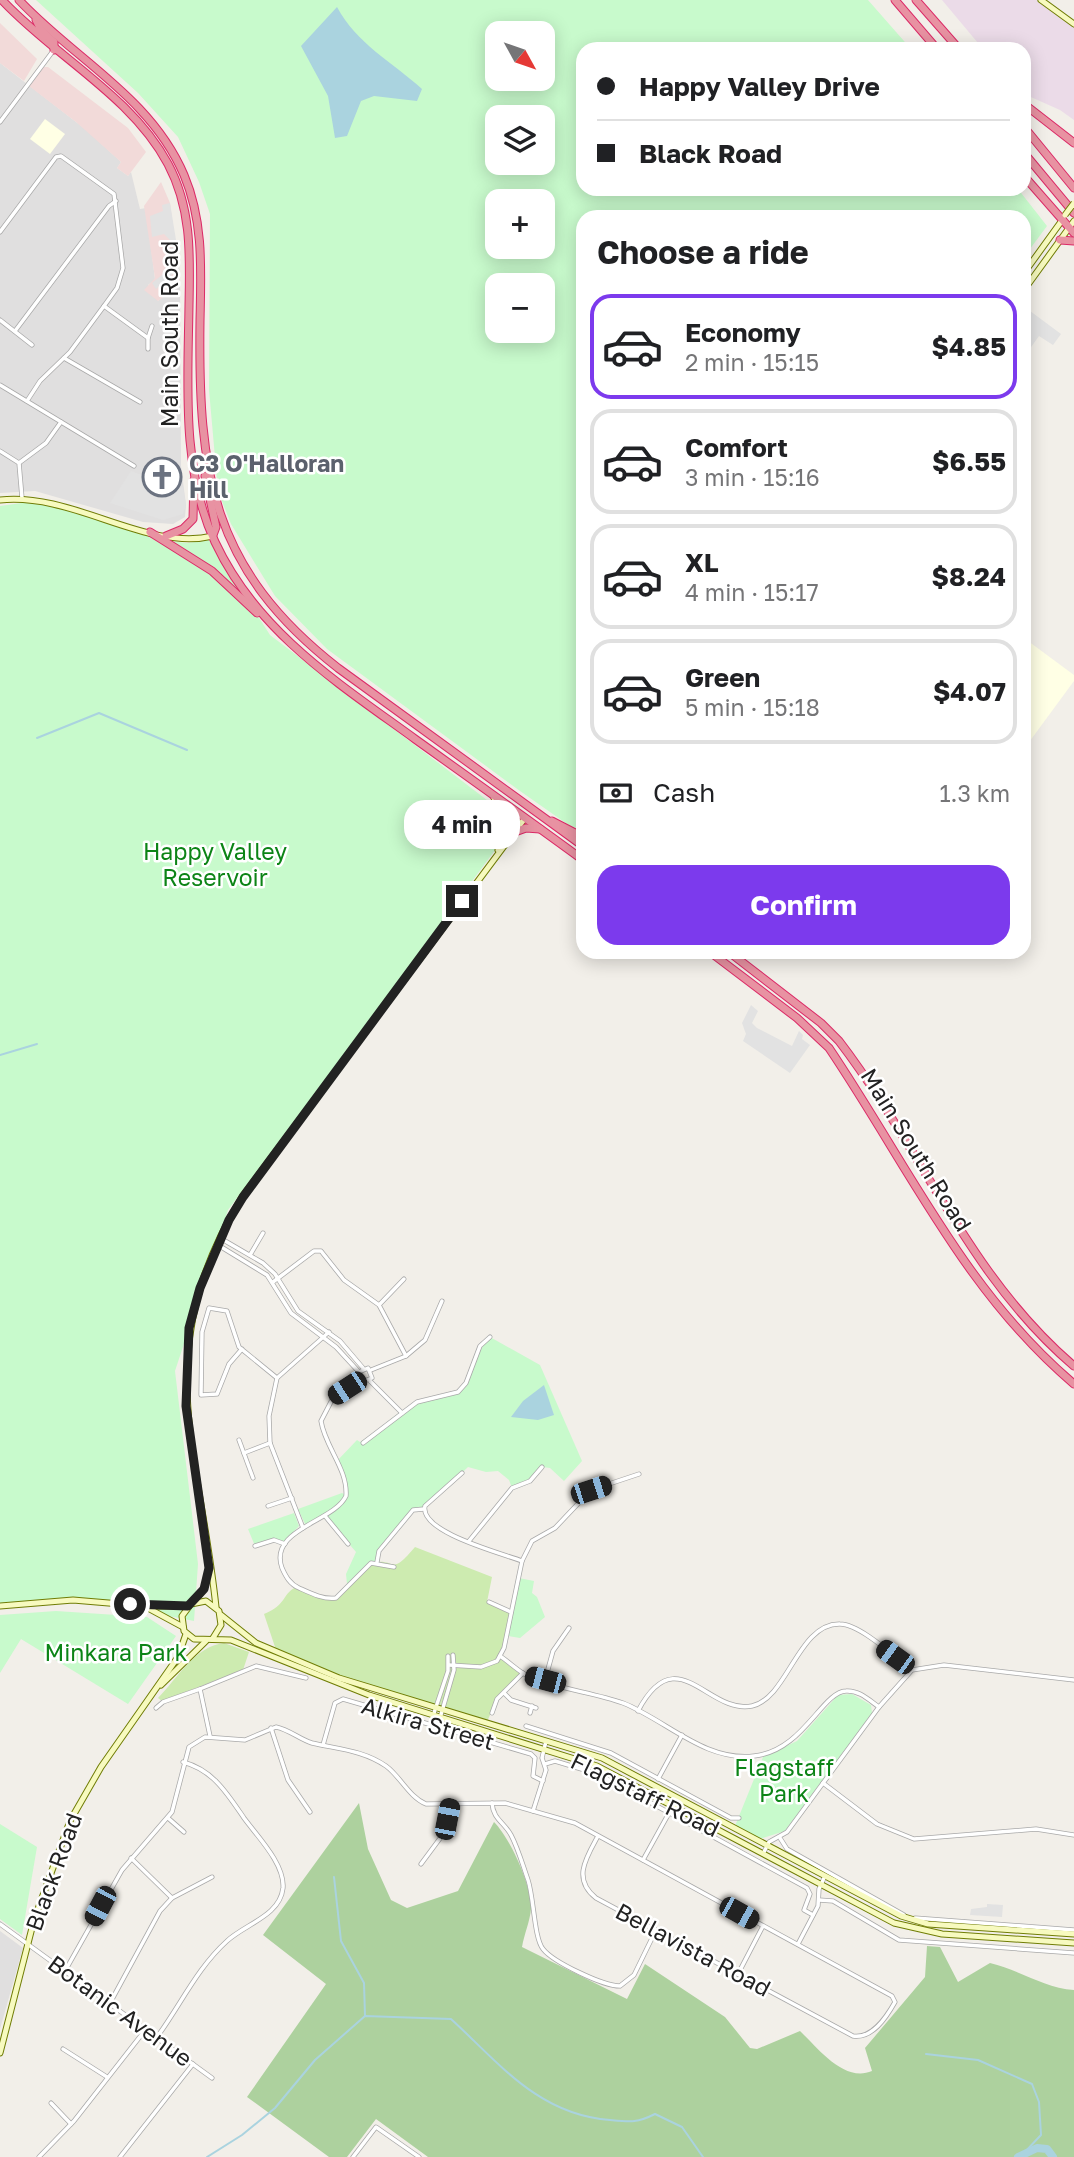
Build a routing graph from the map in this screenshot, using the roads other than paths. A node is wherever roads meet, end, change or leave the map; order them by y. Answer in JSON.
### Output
{"nodes":[{"id":1,"x":2,"y":0,"type":"edge"},
{"id":2,"x":19,"y":0,"type":"edge"},
{"id":3,"x":895,"y":0,"type":"edge"},
{"id":4,"x":916,"y":0,"type":"edge"},
{"id":5,"x":1041,"y":0,"type":"edge"},
{"id":6,"x":35,"y":16,"type":"junction"},
{"id":7,"x":1074,"y":24,"type":"edge"},
{"id":8,"x":931,"y":42,"type":"edge"},
{"id":9,"x":954,"y":42,"type":"edge"},
{"id":10,"x":54,"y":50,"type":"junction"},
{"id":11,"x":91,"y":65,"type":"junction"},
{"id":12,"x":1031,"y":109,"type":"edge"},
{"id":13,"x":0,"y":122,"type":"edge"},
{"id":14,"x":1031,"y":136,"type":"edge"},
{"id":15,"x":1074,"y":143,"type":"edge"},
{"id":16,"x":1031,"y":161,"type":"edge"},
{"id":17,"x":1031,"y":184,"type":"edge"},
{"id":18,"x":1074,"y":188,"type":"edge"},
{"id":19,"x":116,"y":201,"type":"junction"},
{"id":20,"x":1074,"y":204,"type":"edge"},
{"id":21,"x":1074,"y":213,"type":"edge"},
{"id":22,"x":1063,"y":218,"type":"junction"},
{"id":23,"x":1072,"y":226,"type":"edge"},
{"id":24,"x":0,"y":232,"type":"edge"},
{"id":25,"x":1060,"y":240,"type":"junction"},
{"id":26,"x":1074,"y":241,"type":"edge"},
{"id":27,"x":1031,"y":263,"type":"edge"},
{"id":28,"x":1031,"y":280,"type":"edge"},
{"id":29,"x":104,"y":306,"type":"junction"},
{"id":30,"x":0,"y":320,"type":"edge"},
{"id":31,"x":152,"y":326,"type":"dead end"},
{"id":32,"x":15,"y":331,"type":"junction"},
{"id":33,"x":148,"y":338,"type":"junction"},
{"id":34,"x":32,"y":345,"type":"dead end"},
{"id":35,"x":148,"y":349,"type":"dead end"},
{"id":36,"x":64,"y":358,"type":"junction"},
{"id":37,"x":0,"y":385,"type":"edge"},
{"id":38,"x":27,"y":401,"type":"junction"},
{"id":39,"x":140,"y":402,"type":"dead end"},
{"id":40,"x":61,"y":422,"type":"junction"},
{"id":41,"x":0,"y":451,"type":"edge"},
{"id":42,"x":204,"y":453,"type":"junction"},
{"id":43,"x":19,"y":463,"type":"junction"},
{"id":44,"x":134,"y":466,"type":"dead end"},
{"id":45,"x":194,"y":472,"type":"junction"},
{"id":46,"x":22,"y":498,"type":"junction"},
{"id":47,"x":0,"y":500,"type":"edge"},
{"id":48,"x":150,"y":532,"type":"junction"},
{"id":49,"x":166,"y":536,"type":"junction"},
{"id":50,"x":213,"y":536,"type":"junction"},
{"id":51,"x":229,"y":536,"type":"junction"},
{"id":52,"x":271,"y":625,"type":"junction"},
{"id":53,"x":487,"y":791,"type":"junction"},
{"id":54,"x":532,"y":808,"type":"junction"},
{"id":55,"x":525,"y":818,"type":"junction"},
{"id":56,"x":545,"y":818,"type":"junction"},
{"id":57,"x":541,"y":830,"type":"junction"},
{"id":58,"x":514,"y":832,"type":"junction"},
{"id":59,"x":576,"y":834,"type":"edge"},
{"id":60,"x":576,"y":841,"type":"edge"},
{"id":61,"x":576,"y":855,"type":"edge"},
{"id":62,"x":496,"y":856,"type":"junction"},
{"id":63,"x":719,"y":959,"type":"edge"},
{"id":64,"x":738,"y":959,"type":"edge"},
{"id":65,"x":777,"y":988,"type":"junction"},
{"id":66,"x":813,"y":1032,"type":"junction"},
{"id":67,"x":263,"y":1233,"type":"dead end"},
{"id":68,"x":220,"y":1238,"type":"junction"},
{"id":69,"x":217,"y":1245,"type":"junction"},
{"id":70,"x":250,"y":1255,"type":"junction"},
{"id":71,"x":278,"y":1279,"type":"junction"},
{"id":72,"x":404,"y":1279,"type":"dead end"},
{"id":73,"x":273,"y":1282,"type":"junction"},
{"id":74,"x":994,"y":1282,"type":"junction"},
{"id":75,"x":982,"y":1290,"type":"junction"},
{"id":76,"x":442,"y":1301,"type":"dead end"},
{"id":77,"x":379,"y":1305,"type":"junction"},
{"id":78,"x":329,"y":1332,"type":"junction"},
{"id":79,"x":490,"y":1337,"type":"dead end"},
{"id":80,"x":324,"y":1338,"type":"junction"},
{"id":81,"x":242,"y":1349,"type":"junction"},
{"id":82,"x":406,"y":1356,"type":"junction"},
{"id":83,"x":1074,"y":1366,"type":"edge"},
{"id":84,"x":363,"y":1368,"type":"junction"},
{"id":85,"x":371,"y":1370,"type":"junction"},
{"id":86,"x":359,"y":1372,"type":"junction"},
{"id":87,"x":277,"y":1378,"type":"junction"},
{"id":88,"x":359,"y":1379,"type":"junction"},
{"id":89,"x":370,"y":1381,"type":"junction"},
{"id":90,"x":1074,"y":1384,"type":"edge"},
{"id":91,"x":402,"y":1413,"type":"junction"},
{"id":92,"x":239,"y":1440,"type":"dead end"},
{"id":93,"x":270,"y":1443,"type":"junction"},
{"id":94,"x":363,"y":1443,"type":"dead end"},
{"id":95,"x":244,"y":1453,"type":"junction"},
{"id":96,"x":542,"y":1467,"type":"dead end"},
{"id":97,"x":462,"y":1473,"type":"dead end"},
{"id":98,"x":639,"y":1474,"type":"dead end"},
{"id":99,"x":253,"y":1478,"type":"dead end"},
{"id":100,"x":292,"y":1498,"type":"junction"},
{"id":101,"x":268,"y":1506,"type":"dead end"},
{"id":102,"x":424,"y":1509,"type":"junction"},
{"id":103,"x":325,"y":1516,"type":"junction"},
{"id":104,"x":303,"y":1528,"type":"junction"},
{"id":105,"x":469,"y":1541,"type":"junction"},
{"id":106,"x":285,"y":1544,"type":"junction"},
{"id":107,"x":348,"y":1544,"type":"dead end"},
{"id":108,"x":255,"y":1546,"type":"dead end"},
{"id":109,"x":522,"y":1561,"type":"junction"},
{"id":110,"x":377,"y":1562,"type":"junction"},
{"id":111,"x":394,"y":1567,"type":"dead end"},
{"id":112,"x":209,"y":1568,"type":"junction"},
{"id":113,"x":489,"y":1602,"type":"dead end"},
{"id":114,"x":191,"y":1604,"type":"junction"},
{"id":115,"x":0,"y":1606,"type":"edge"},
{"id":116,"x":144,"y":1606,"type":"junction"},
{"id":117,"x":216,"y":1607,"type":"junction"},
{"id":118,"x":511,"y":1612,"type":"junction"},
{"id":119,"x":221,"y":1615,"type":"junction"},
{"id":120,"x":183,"y":1627,"type":"junction"},
{"id":121,"x":569,"y":1628,"type":"dead end"},
{"id":122,"x":186,"y":1634,"type":"junction"},
{"id":123,"x":209,"y":1639,"type":"junction"},
{"id":124,"x":500,"y":1656,"type":"junction"},
{"id":125,"x":449,"y":1665,"type":"junction"},
{"id":126,"x":454,"y":1666,"type":"junction"},
{"id":127,"x":912,"y":1670,"type":"junction"},
{"id":128,"x":523,"y":1673,"type":"junction"},
{"id":129,"x":306,"y":1678,"type":"dead end"},
{"id":130,"x":545,"y":1680,"type":"junction"},
{"id":131,"x":1074,"y":1680,"type":"edge"},
{"id":132,"x":200,"y":1689,"type":"junction"},
{"id":133,"x":504,"y":1693,"type":"junction"},
{"id":134,"x":142,"y":1706,"type":"junction"},
{"id":135,"x":879,"y":1707,"type":"junction"},
{"id":136,"x":156,"y":1708,"type":"dead end"},
{"id":137,"x":638,"y":1711,"type":"junction"},
{"id":138,"x":492,"y":1713,"type":"dead end"},
{"id":139,"x":530,"y":1713,"type":"dead end"},
{"id":140,"x":438,"y":1714,"type":"junction"},
{"id":141,"x":531,"y":1721,"type":"dead end"},
{"id":142,"x":271,"y":1728,"type":"junction"},
{"id":143,"x":682,"y":1735,"type":"junction"},
{"id":144,"x":210,"y":1736,"type":"junction"},
{"id":145,"x":323,"y":1745,"type":"junction"},
{"id":146,"x":545,"y":1745,"type":"junction"},
{"id":147,"x":183,"y":1762,"type":"junction"},
{"id":148,"x":545,"y":1764,"type":"junction"},
{"id":149,"x":543,"y":1781,"type":"junction"},
{"id":150,"x":656,"y":1782,"type":"junction"},
{"id":151,"x":823,"y":1783,"type":"junction"},
{"id":152,"x":650,"y":1792,"type":"junction"},
{"id":153,"x":492,"y":1803,"type":"junction"},
{"id":154,"x":450,"y":1804,"type":"junction"},
{"id":155,"x":533,"y":1811,"type":"junction"},
{"id":156,"x":310,"y":1812,"type":"dead end"},
{"id":157,"x":669,"y":1812,"type":"junction"},
{"id":158,"x":168,"y":1818,"type":"junction"},
{"id":159,"x":739,"y":1818,"type":"dead end"},
{"id":160,"x":184,"y":1832,"type":"dead end"},
{"id":161,"x":1074,"y":1835,"type":"edge"},
{"id":162,"x":598,"y":1836,"type":"junction"},
{"id":163,"x":780,"y":1838,"type":"junction"},
{"id":164,"x":766,"y":1847,"type":"junction"},
{"id":165,"x":762,"y":1854,"type":"junction"},
{"id":166,"x":131,"y":1858,"type":"junction"},
{"id":167,"x":643,"y":1860,"type":"junction"},
{"id":168,"x":421,"y":1864,"type":"dead end"},
{"id":169,"x":212,"y":1877,"type":"dead end"},
{"id":170,"x":824,"y":1878,"type":"junction"},
{"id":171,"x":820,"y":1885,"type":"junction"},
{"id":172,"x":172,"y":1898,"type":"junction"},
{"id":173,"x":819,"y":1900,"type":"junction"},
{"id":174,"x":813,"y":1915,"type":"junction"},
{"id":175,"x":0,"y":1924,"type":"edge"},
{"id":176,"x":763,"y":1926,"type":"junction"},
{"id":177,"x":656,"y":1930,"type":"junction"},
{"id":178,"x":1074,"y":1932,"type":"edge"},
{"id":179,"x":1074,"y":1943,"type":"edge"},
{"id":180,"x":797,"y":1944,"type":"junction"},
{"id":181,"x":28,"y":1945,"type":"junction"},
{"id":182,"x":1074,"y":1953,"type":"edge"},
{"id":183,"x":65,"y":1971,"type":"junction"},
{"id":184,"x":738,"y":1974,"type":"junction"},
{"id":185,"x":110,"y":2003,"type":"junction"},
{"id":186,"x":146,"y":2029,"type":"junction"},
{"id":187,"x":156,"y":2037,"type":"junction"},
{"id":188,"x":63,"y":2049,"type":"dead end"},
{"id":189,"x":0,"y":2053,"type":"edge"},
{"id":190,"x":193,"y":2064,"type":"junction"},
{"id":191,"x":107,"y":2077,"type":"junction"},
{"id":192,"x":212,"y":2078,"type":"dead end"},
{"id":193,"x":51,"y":2103,"type":"dead end"},
{"id":194,"x":71,"y":2124,"type":"junction"},
{"id":195,"x":39,"y":2157,"type":"edge"},
{"id":196,"x":120,"y":2157,"type":"edge"},
{"id":197,"x":353,"y":2157,"type":"edge"},
{"id":198,"x":419,"y":2157,"type":"edge"}],
"edges":[{"from":1,"to":10,"type":"highway","name":"Main South Road"},
{"from":2,"to":6,"type":"highway","name":"Main South Road"},
{"from":3,"to":8,"type":"highway"},
{"from":4,"to":9,"type":"highway"},
{"from":5,"to":7,"type":"main road"},
{"from":6,"to":10,"type":"highway"},
{"from":6,"to":11,"type":"highway","name":"Main South Road"},
{"from":10,"to":11,"type":"highway"},
{"from":10,"to":13,"type":"street"},
{"from":10,"to":45,"type":"highway","name":"Main South Road"},
{"from":11,"to":42,"type":"highway","name":"Main South Road"},
{"from":12,"to":15,"type":"highway"},
{"from":14,"to":18,"type":"highway"},
{"from":16,"to":21,"type":"highway"},
{"from":17,"to":22,"type":"highway"},
{"from":19,"to":24,"type":"street"},
{"from":19,"to":29,"type":"street"},
{"from":19,"to":32,"type":"street"},
{"from":20,"to":22,"type":"main road","bridge":true},
{"from":22,"to":23,"type":"highway"},
{"from":22,"to":27,"type":"main road"},
{"from":23,"to":25,"type":"main road"},
{"from":25,"to":26,"type":"highway"},
{"from":25,"to":28,"type":"main road"},
{"from":29,"to":33,"type":"street"},
{"from":29,"to":36,"type":"street"},
{"from":30,"to":32,"type":"street"},
{"from":31,"to":33,"type":"street"},
{"from":32,"to":34,"type":"street"},
{"from":33,"to":35,"type":"street"},
{"from":36,"to":38,"type":"street"},
{"from":36,"to":39,"type":"street"},
{"from":37,"to":38,"type":"street"},
{"from":38,"to":40,"type":"street"},
{"from":40,"to":43,"type":"street"},
{"from":40,"to":44,"type":"street"},
{"from":41,"to":43,"type":"street"},
{"from":42,"to":50,"type":"highway"},
{"from":42,"to":51,"type":"highway","name":"Main South Road"},
{"from":43,"to":46,"type":"street"},
{"from":45,"to":49,"type":"highway"},
{"from":45,"to":50,"type":"highway","name":"Main South Road"},
{"from":46,"to":47,"type":"main road"},
{"from":46,"to":48,"type":"main road"},
{"from":48,"to":49,"type":"main road"},
{"from":48,"to":52,"type":"highway"},
{"from":49,"to":50,"type":"main road"},
{"from":50,"to":51,"type":"highway"},
{"from":50,"to":52,"type":"highway","name":"Main South Road"},
{"from":51,"to":54,"type":"highway","name":"Main South Road"},
{"from":52,"to":53,"type":"highway","name":"Main South Road"},
{"from":53,"to":55,"type":"highway","name":"Main South Road"},
{"from":53,"to":62,"type":"main road"},
{"from":54,"to":55,"type":"highway"},
{"from":54,"to":56,"type":"highway","name":"Main South Road"},
{"from":55,"to":57,"type":"highway","name":"Main South Road"},
{"from":55,"to":58,"type":"main road"},
{"from":56,"to":59,"type":"highway"},
{"from":56,"to":60,"type":"highway","name":"Main South Road"},
{"from":57,"to":58,"type":"highway"},
{"from":57,"to":61,"type":"highway","name":"Main South Road"},
{"from":58,"to":62,"type":"main road"},
{"from":62,"to":68,"type":"main road"},
{"from":63,"to":66,"type":"highway","name":"Main South Road"},
{"from":64,"to":65,"type":"highway","name":"Main South Road"},
{"from":65,"to":66,"type":"highway"},
{"from":65,"to":74,"type":"highway","name":"Main South Road"},
{"from":66,"to":75,"type":"highway","name":"Main South Road"},
{"from":67,"to":70,"type":"street"},
{"from":68,"to":69,"type":"main road"},
{"from":68,"to":70,"type":"street"},
{"from":69,"to":73,"type":"street"},
{"from":69,"to":112,"type":"main road"},
{"from":70,"to":71,"type":"street"},
{"from":71,"to":73,"type":"street"},
{"from":71,"to":77,"type":"street"},
{"from":71,"to":78,"type":"street"},
{"from":72,"to":77,"type":"street"},
{"from":73,"to":80,"type":"street"},
{"from":74,"to":75,"type":"highway"},
{"from":74,"to":83,"type":"highway","name":"Main South Road"},
{"from":75,"to":90,"type":"highway","name":"Main South Road"},
{"from":76,"to":82,"type":"street"},
{"from":77,"to":82,"type":"street"},
{"from":78,"to":80,"type":"street"},
{"from":78,"to":84,"type":"street"},
{"from":79,"to":91,"type":"street"},
{"from":80,"to":86,"type":"street"},
{"from":80,"to":87,"type":"street"},
{"from":81,"to":81,"type":"street"},
{"from":81,"to":87,"type":"street"},
{"from":82,"to":85,"type":"street"},
{"from":84,"to":85,"type":"street"},
{"from":84,"to":86,"type":"street"},
{"from":85,"to":89,"type":"street"},
{"from":86,"to":88,"type":"street"},
{"from":87,"to":93,"type":"street"},
{"from":88,"to":89,"type":"street"},
{"from":88,"to":103,"type":"street"},
{"from":89,"to":91,"type":"street"},
{"from":91,"to":94,"type":"street"},
{"from":92,"to":95,"type":"street"},
{"from":93,"to":95,"type":"street"},
{"from":93,"to":100,"type":"street"},
{"from":95,"to":99,"type":"street"},
{"from":96,"to":105,"type":"street"},
{"from":97,"to":102,"type":"street"},
{"from":98,"to":109,"type":"street"},
{"from":100,"to":101,"type":"street"},
{"from":100,"to":104,"type":"street"},
{"from":102,"to":105,"type":"street"},
{"from":102,"to":110,"type":"street"},
{"from":103,"to":104,"type":"street"},
{"from":103,"to":107,"type":"street"},
{"from":104,"to":106,"type":"street"},
{"from":105,"to":109,"type":"street"},
{"from":106,"to":108,"type":"street"},
{"from":106,"to":110,"type":"street"},
{"from":109,"to":118,"type":"street"},
{"from":110,"to":111,"type":"street"},
{"from":112,"to":114,"type":"main road"},
{"from":112,"to":117,"type":"main road"},
{"from":113,"to":118,"type":"street"},
{"from":114,"to":116,"type":"main road"},
{"from":114,"to":117,"type":"main road"},
{"from":114,"to":120,"type":"main road"},
{"from":115,"to":116,"type":"main road"},
{"from":116,"to":120,"type":"main road"},
{"from":117,"to":119,"type":"main road"},
{"from":118,"to":124,"type":"street"},
{"from":119,"to":123,"type":"main road"},
{"from":119,"to":140,"type":"main road","name":"Flagstaff Road"},
{"from":120,"to":122,"type":"main road"},
{"from":121,"to":130,"type":"street"},
{"from":122,"to":123,"type":"main road"},
{"from":122,"to":134,"type":"main road","name":"Black Road"},
{"from":123,"to":134,"type":"main road","name":"Black Road"},
{"from":123,"to":140,"type":"main road","name":"Flagstaff Road"},
{"from":124,"to":126,"type":"street"},
{"from":124,"to":128,"type":"street"},
{"from":125,"to":126,"type":"street"},
{"from":125,"to":126,"type":"street"},
{"from":125,"to":140,"type":"street"},
{"from":126,"to":140,"type":"street"},
{"from":127,"to":131,"type":"street"},
{"from":127,"to":135,"type":"street"},
{"from":127,"to":137,"type":"street"},
{"from":128,"to":130,"type":"street"},
{"from":128,"to":133,"type":"street"},
{"from":129,"to":132,"type":"street"},
{"from":130,"to":137,"type":"street"},
{"from":132,"to":136,"type":"street"},
{"from":132,"to":144,"type":"street"},
{"from":133,"to":138,"type":"street"},
{"from":133,"to":139,"type":"street"},
{"from":134,"to":181,"type":"main road","name":"Black Road"},
{"from":135,"to":143,"type":"street"},
{"from":135,"to":151,"type":"street"},
{"from":137,"to":143,"type":"street"},
{"from":140,"to":146,"type":"main road","name":"Flagstaff Road"},
{"from":141,"to":150,"type":"street"},
{"from":142,"to":144,"type":"street"},
{"from":142,"to":145,"type":"street"},
{"from":142,"to":156,"type":"street"},
{"from":143,"to":150,"type":"street"},
{"from":144,"to":147,"type":"street"},
{"from":145,"to":149,"type":"street","name":"Alkira Street"},
{"from":145,"to":154,"type":"street"},
{"from":146,"to":148,"type":"street"},
{"from":146,"to":150,"type":"main road","name":"Flagstaff Road"},
{"from":146,"to":152,"type":"main road","name":"Flagstaff Road"},
{"from":147,"to":158,"type":"street"},
{"from":147,"to":187,"type":"street"},
{"from":148,"to":149,"type":"street"},
{"from":148,"to":157,"type":"street","name":"Flagstaff Road"},
{"from":149,"to":155,"type":"street"},
{"from":150,"to":152,"type":"street"},
{"from":150,"to":159,"type":"street"},
{"from":150,"to":164,"type":"main road","name":"Flagstaff Road"},
{"from":151,"to":161,"type":"street"},
{"from":151,"to":163,"type":"street"},
{"from":152,"to":165,"type":"main road","name":"Flagstaff Road"},
{"from":153,"to":154,"type":"street"},
{"from":153,"to":155,"type":"street"},
{"from":153,"to":177,"type":"street"},
{"from":154,"to":168,"type":"street"},
{"from":155,"to":162,"type":"street"},
{"from":157,"to":167,"type":"street"},
{"from":157,"to":174,"type":"street","name":"Flagstaff Road"},
{"from":158,"to":160,"type":"street"},
{"from":158,"to":166,"type":"street"},
{"from":162,"to":167,"type":"street"},
{"from":162,"to":177,"type":"street","name":"Bellavista Road"},
{"from":163,"to":164,"type":"street"},
{"from":163,"to":178,"type":"street"},
{"from":164,"to":165,"type":"street"},
{"from":164,"to":170,"type":"main road","name":"Flagstaff Road"},
{"from":165,"to":171,"type":"main road","name":"Flagstaff Road"},
{"from":166,"to":172,"type":"street"},
{"from":166,"to":183,"type":"street"},
{"from":167,"to":176,"type":"street"},
{"from":169,"to":172,"type":"street"},
{"from":170,"to":171,"type":"street"},
{"from":170,"to":178,"type":"main road","name":"Flagstaff Road"},
{"from":171,"to":173,"type":"street"},
{"from":171,"to":179,"type":"main road","name":"Flagstaff Road"},
{"from":172,"to":185,"type":"street"},
{"from":173,"to":174,"type":"street"},
{"from":173,"to":182,"type":"street"},
{"from":174,"to":180,"type":"street"},
{"from":175,"to":181,"type":"street","name":"Botanic Avenue"},
{"from":176,"to":180,"type":"street"},
{"from":176,"to":184,"type":"street"},
{"from":177,"to":184,"type":"street","name":"Bellavista Road"},
{"from":180,"to":184,"type":"street","name":"Bellavista Road"},
{"from":181,"to":183,"type":"street","name":"Botanic Avenue"},
{"from":181,"to":189,"type":"main road","name":"Black Road"},
{"from":183,"to":185,"type":"street","name":"Botanic Avenue"},
{"from":185,"to":186,"type":"street","name":"Botanic Avenue"},
{"from":186,"to":187,"type":"street","name":"Botanic Avenue"},
{"from":186,"to":191,"type":"street"},
{"from":187,"to":190,"type":"street","name":"Botanic Avenue"},
{"from":188,"to":191,"type":"street"},
{"from":190,"to":192,"type":"street","name":"Botanic Avenue"},
{"from":190,"to":196,"type":"street"},
{"from":191,"to":194,"type":"street"},
{"from":193,"to":194,"type":"street"},
{"from":194,"to":195,"type":"street"},
{"from":197,"to":198,"type":"street"}]}
